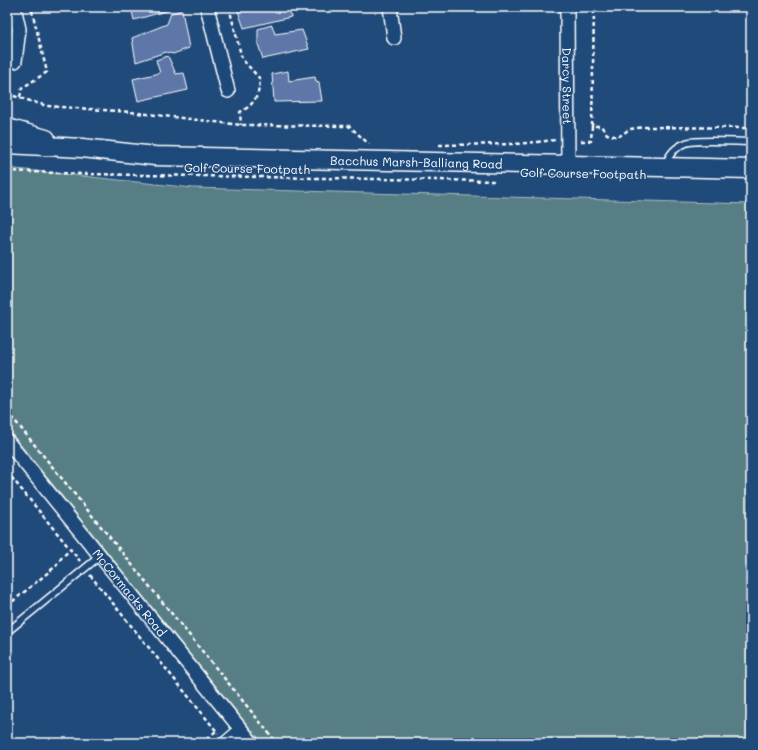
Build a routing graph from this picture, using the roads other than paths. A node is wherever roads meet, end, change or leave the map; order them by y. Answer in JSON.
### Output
{"nodes":[{"id":1,"x":14,"y":7,"type":"edge"},
{"id":2,"x":207,"y":7,"type":"edge"},
{"id":3,"x":390,"y":7,"type":"edge"},
{"id":4,"x":567,"y":7,"type":"edge"},
{"id":5,"x":394,"y":38,"type":"dead end"},
{"id":6,"x":15,"y":61,"type":"dead end"},
{"id":7,"x":228,"y":91,"type":"dead end"},
{"id":8,"x":7,"y":128,"type":"edge"},
{"id":9,"x":751,"y":142,"type":"edge"},
{"id":10,"x":7,"y":144,"type":"edge"},
{"id":11,"x":82,"y":148,"type":"junction"},
{"id":12,"x":568,"y":165,"type":"junction"},
{"id":13,"x":665,"y":168,"type":"junction"},
{"id":14,"x":751,"y":169,"type":"edge"},
{"id":15,"x":8,"y":444,"type":"edge"},
{"id":16,"x":100,"y":556,"type":"junction"},
{"id":17,"x":7,"y":632,"type":"edge"},
{"id":18,"x":242,"y":730,"type":"junction"},
{"id":19,"x":226,"y":743,"type":"edge"},
{"id":20,"x":252,"y":743,"type":"edge"}],
"edges":[{"from":1,"to":6,"type":"street"},
{"from":2,"to":7,"type":"street"},
{"from":3,"to":5,"type":"street"},
{"from":4,"to":12,"type":"street","name":"Darcy Street"},
{"from":8,"to":11,"type":"street","name":"Bacchus Marsh-Balliang Road"},
{"from":9,"to":13,"type":"lane"},
{"from":10,"to":11,"type":"street","name":"Bacchus Marsh-Balliang Road"},
{"from":11,"to":12,"type":"street","name":"Bacchus Marsh-Balliang Road"},
{"from":12,"to":13,"type":"street","name":"Bacchus Marsh-Balliang Road"},
{"from":13,"to":14,"type":"street","name":"Bacchus Marsh-Balliang Road"},
{"from":15,"to":16,"type":"street","name":"McCormacks Road"},
{"from":16,"to":17,"type":"lane"},
{"from":16,"to":18,"type":"street","name":"McCormacks Road"},
{"from":18,"to":19,"type":"street"},
{"from":18,"to":20,"type":"street","name":"McCormacks Road"}]}
